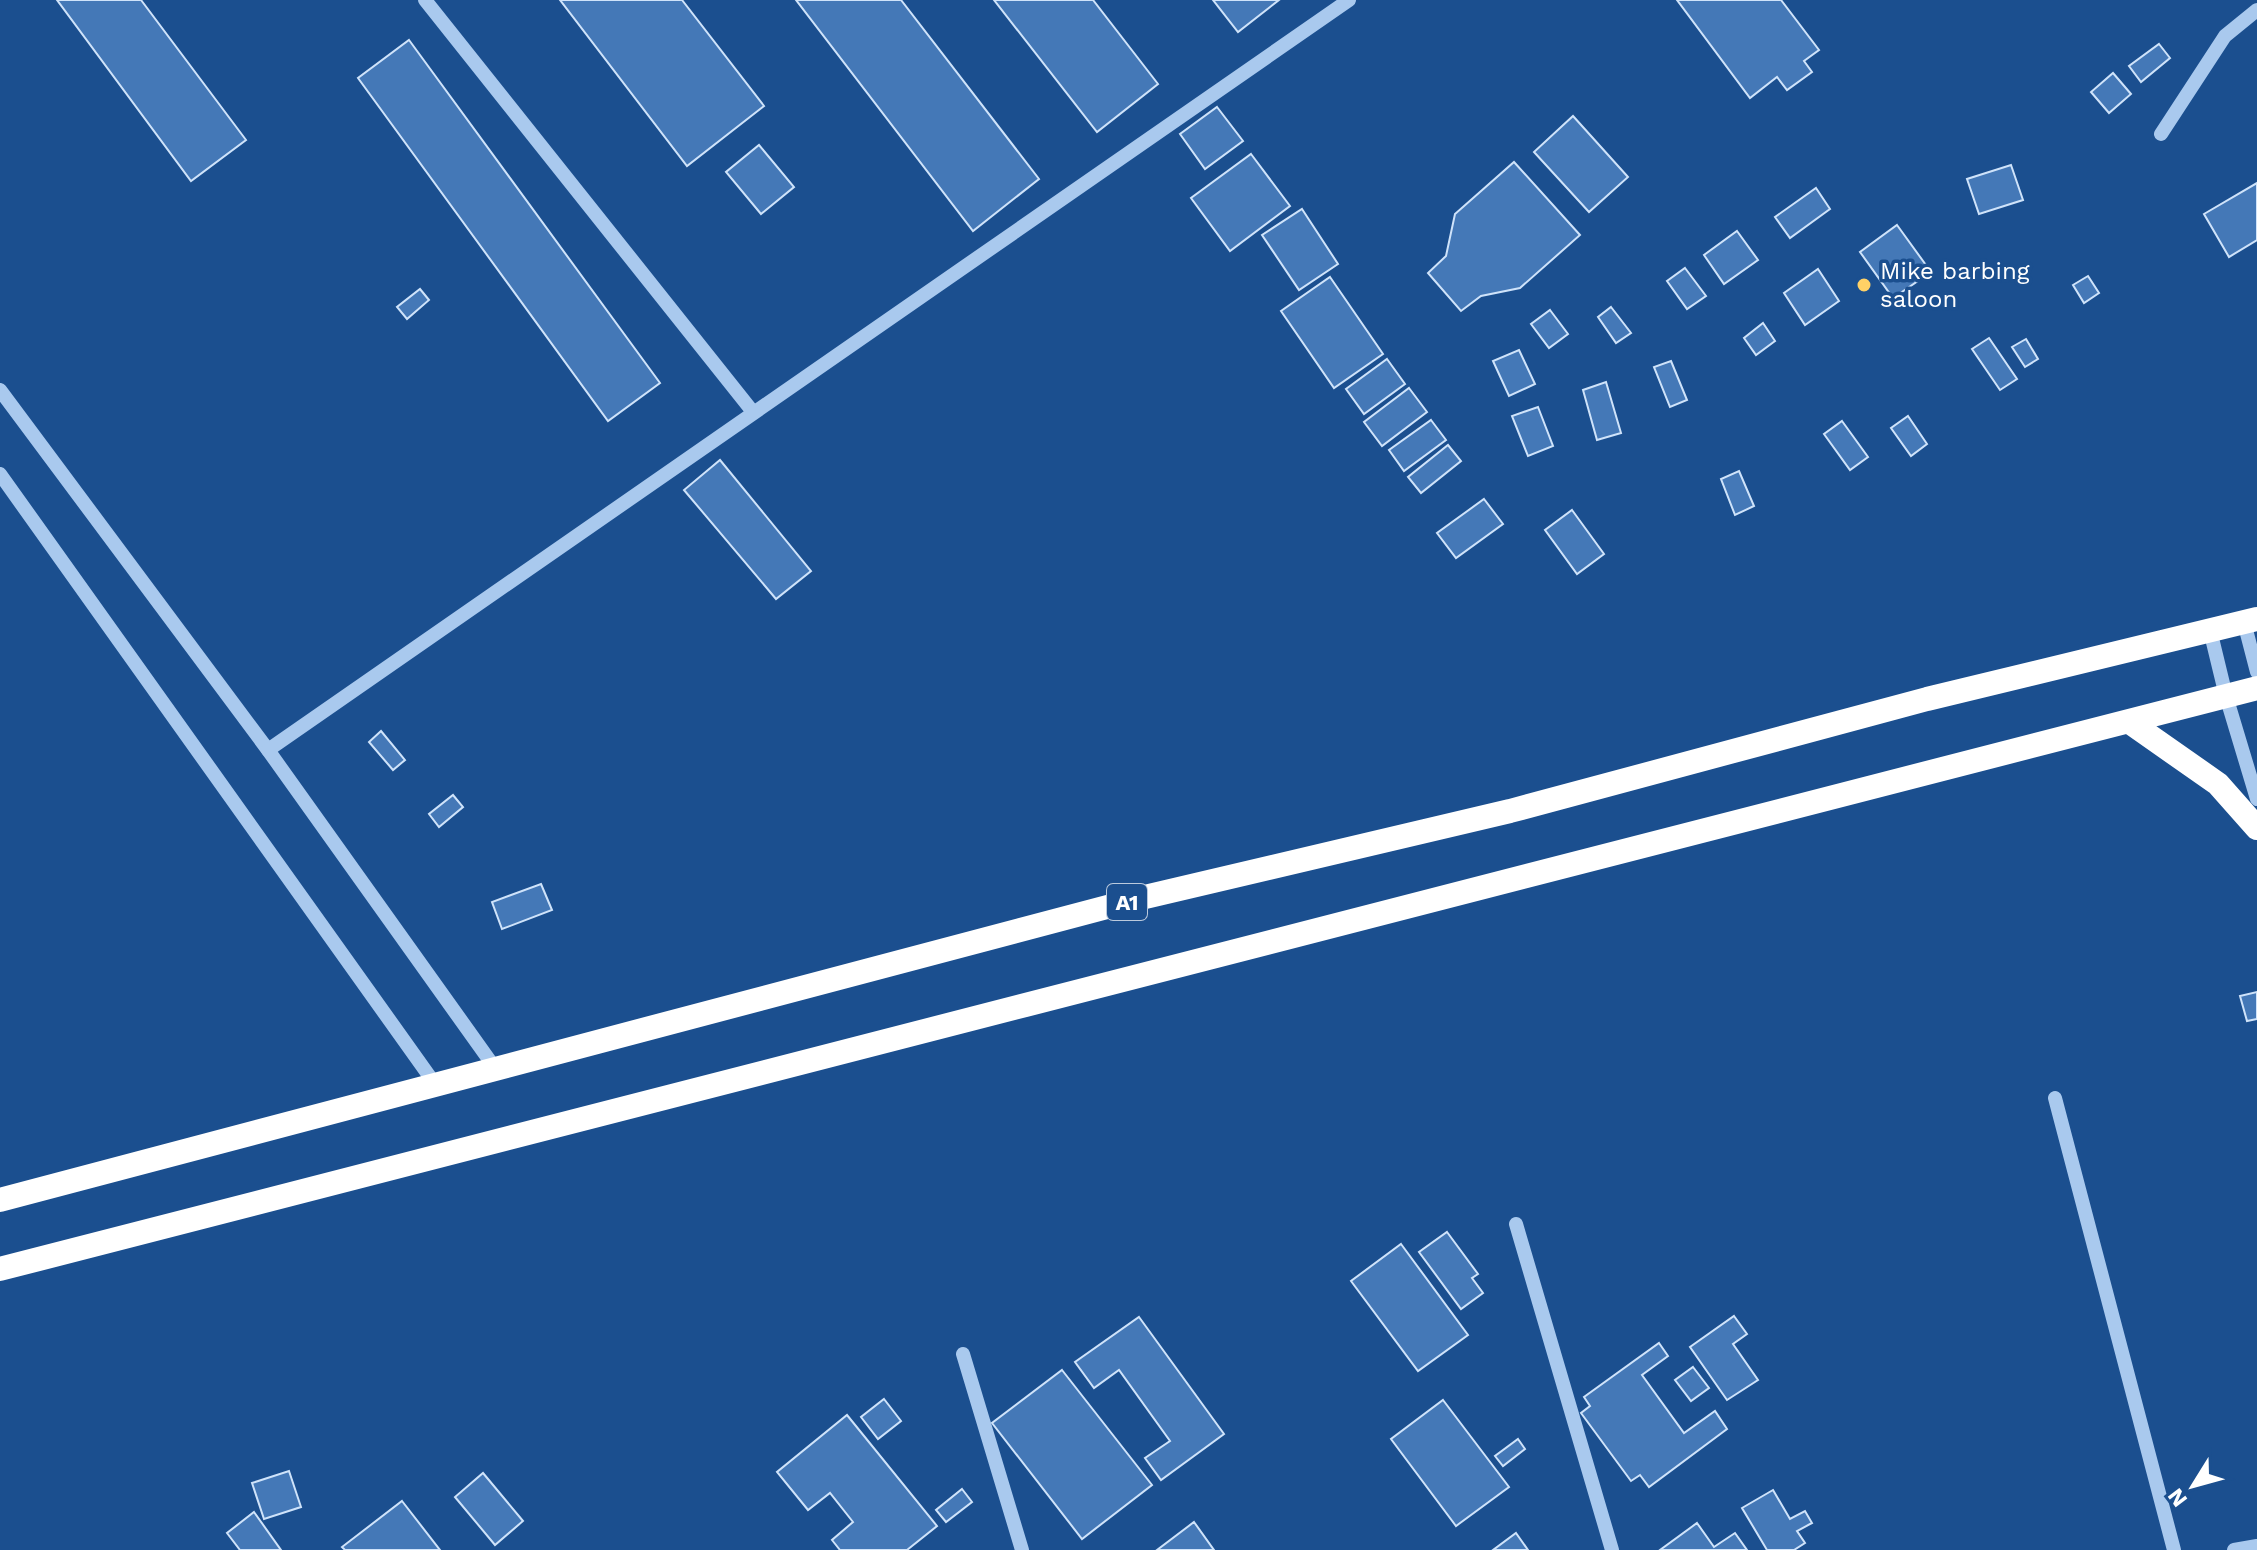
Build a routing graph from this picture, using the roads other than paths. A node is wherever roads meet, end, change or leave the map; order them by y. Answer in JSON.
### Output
{"nodes":[{"id":1,"x":425,"y":0,"type":"edge"},
{"id":2,"x":1349,"y":0,"type":"edge"},
{"id":3,"x":2257,"y":10,"type":"edge"},
{"id":4,"x":2161,"y":134,"type":"dead end"},
{"id":5,"x":0,"y":390,"type":"edge"},
{"id":6,"x":753,"y":412,"type":"junction"},
{"id":7,"x":0,"y":474,"type":"edge"},
{"id":8,"x":2250,"y":620,"type":"edge"},
{"id":9,"x":2210,"y":630,"type":"junction"},
{"id":10,"x":2257,"y":672,"type":"edge"},
{"id":11,"x":2257,"y":688,"type":"edge"},
{"id":12,"x":2226,"y":696,"type":"junction"},
{"id":13,"x":2131,"y":723,"type":"junction"},
{"id":14,"x":268,"y":750,"type":"junction"},
{"id":15,"x":2257,"y":799,"type":"edge"},
{"id":16,"x":2257,"y":828,"type":"edge"},
{"id":17,"x":495,"y":1068,"type":"junction"},
{"id":18,"x":435,"y":1084,"type":"junction"},
{"id":19,"x":2055,"y":1098,"type":"dead end"},
{"id":20,"x":0,"y":1200,"type":"edge"},
{"id":21,"x":1516,"y":1224,"type":"dead end"},
{"id":22,"x":0,"y":1269,"type":"edge"},
{"id":23,"x":963,"y":1354,"type":"dead end"},
{"id":24,"x":2257,"y":1546,"type":"edge"},
{"id":25,"x":1022,"y":1550,"type":"edge"},
{"id":26,"x":1612,"y":1550,"type":"edge"},
{"id":27,"x":2174,"y":1550,"type":"edge"},
{"id":28,"x":2234,"y":1550,"type":"edge"}],
"edges":[{"from":1,"to":6,"type":"street"},
{"from":2,"to":6,"type":"street"},
{"from":3,"to":4,"type":"street"},
{"from":5,"to":14,"type":"street"},
{"from":6,"to":14,"type":"street"},
{"from":7,"to":18,"type":"street"},
{"from":8,"to":9,"type":"highway","number":"A1"},
{"from":8,"to":10,"type":"street"},
{"from":9,"to":12,"type":"street"},
{"from":9,"to":17,"type":"highway","number":"A1"},
{"from":11,"to":12,"type":"highway"},
{"from":12,"to":13,"type":"highway"},
{"from":12,"to":15,"type":"street"},
{"from":13,"to":16,"type":"highway"},
{"from":13,"to":22,"type":"highway"},
{"from":14,"to":17,"type":"street"},
{"from":17,"to":18,"type":"highway","number":"A1"},
{"from":18,"to":20,"type":"highway","number":"A1"},
{"from":19,"to":27,"type":"street"},
{"from":21,"to":26,"type":"street"},
{"from":23,"to":25,"type":"street"},
{"from":24,"to":28,"type":"street"}]}
